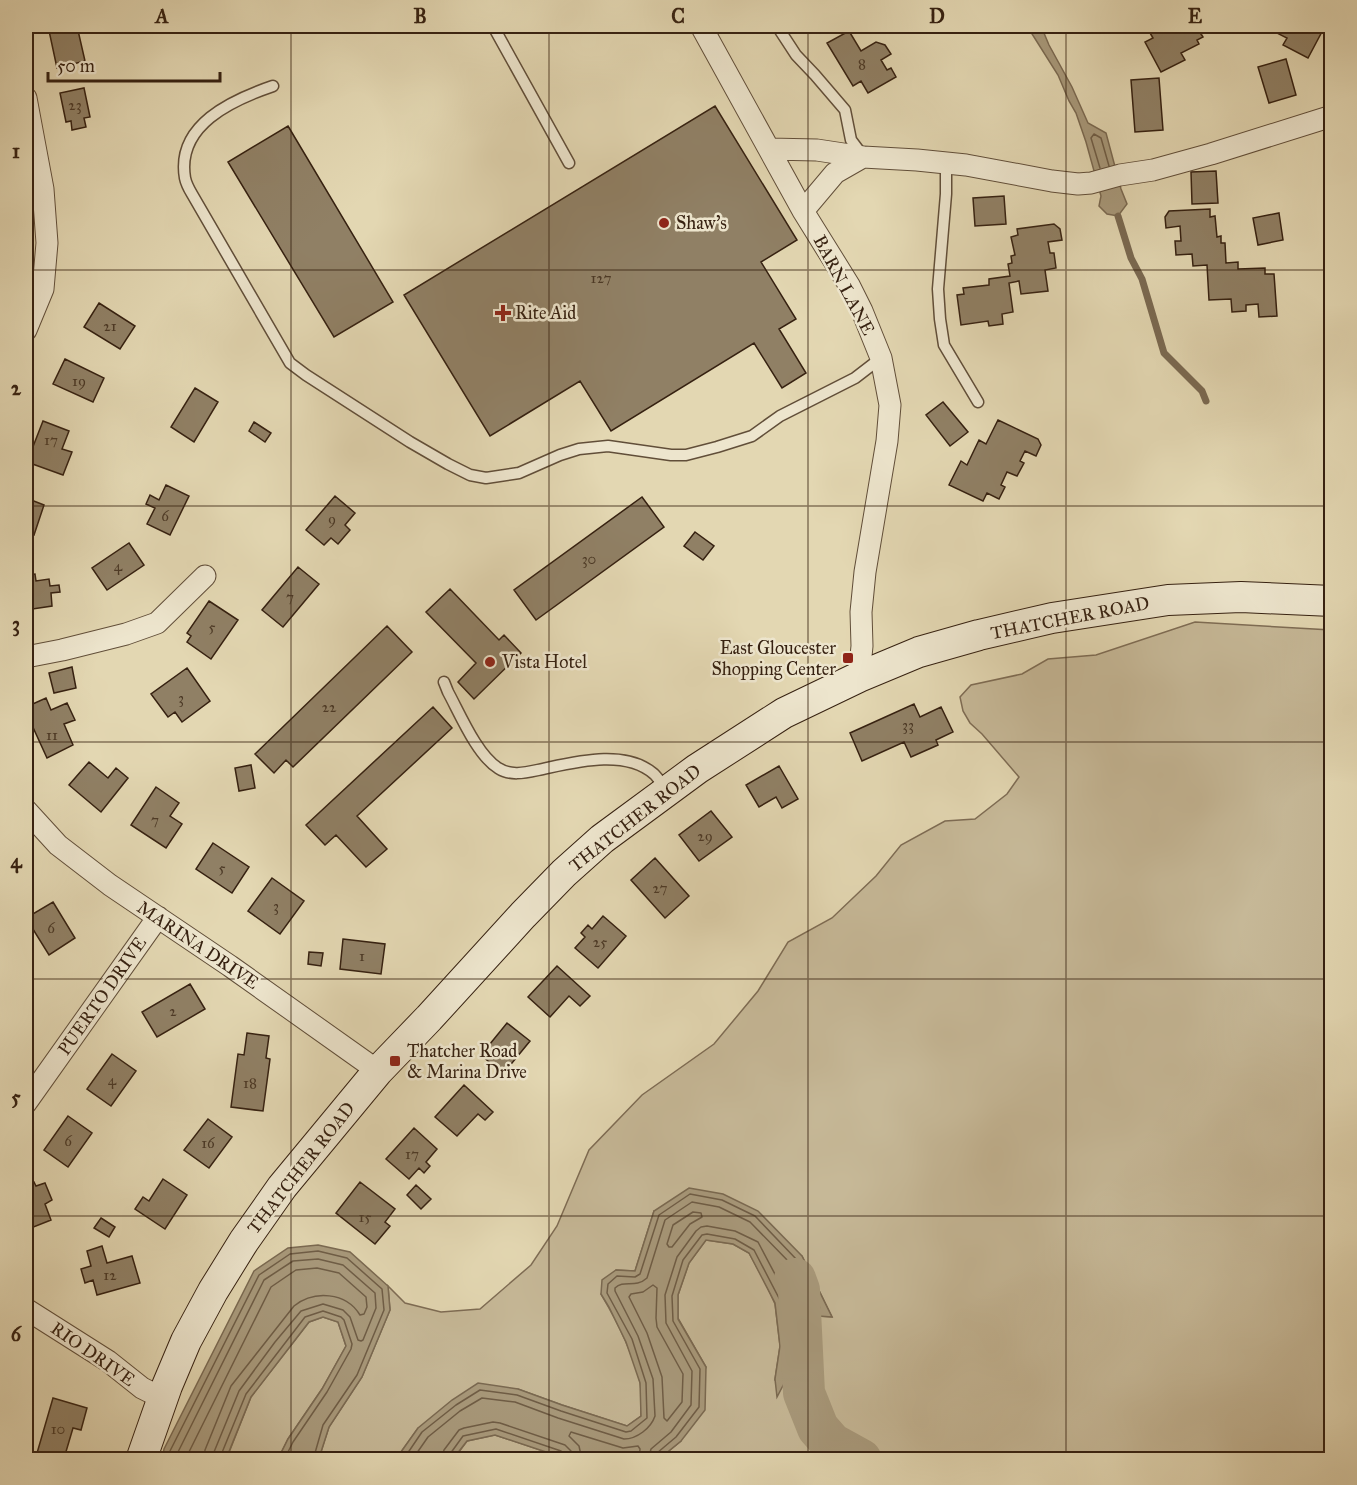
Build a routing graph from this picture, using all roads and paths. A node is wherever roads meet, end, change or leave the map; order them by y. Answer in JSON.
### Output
{"nodes":[{"id":1,"x":493,"y":26,"type":"edge"},
{"id":2,"x":701,"y":26,"type":"edge"},
{"id":3,"x":778,"y":26,"type":"edge"},
{"id":4,"x":273,"y":86,"type":"dead end"},
{"id":5,"x":26,"y":98,"type":"edge"},
{"id":6,"x":1332,"y":116,"type":"edge"},
{"id":7,"x":770,"y":149,"type":"junction"},
{"id":8,"x":863,"y":157,"type":"junction"},
{"id":9,"x":569,"y":163,"type":"dead end"},
{"id":10,"x":946,"y":163,"type":"junction"},
{"id":11,"x":803,"y":211,"type":"junction"},
{"id":12,"x":26,"y":330,"type":"edge"},
{"id":13,"x":881,"y":358,"type":"junction"},
{"id":14,"x":978,"y":402,"type":"dead end"},
{"id":15,"x":205,"y":576,"type":"dead end"},
{"id":16,"x":1332,"y":601,"type":"edge"},
{"id":17,"x":26,"y":657,"type":"edge"},
{"id":18,"x":860,"y":677,"type":"junction"},
{"id":19,"x":444,"y":682,"type":"dead end"},
{"id":20,"x":668,"y":791,"type":"junction"},
{"id":21,"x":26,"y":810,"type":"edge"},
{"id":22,"x":158,"y":917,"type":"junction"},
{"id":23,"x":378,"y":1071,"type":"junction"},
{"id":24,"x":26,"y":1104,"type":"edge"},
{"id":25,"x":26,"y":1309,"type":"edge"},
{"id":26,"x":162,"y":1398,"type":"junction"},
{"id":27,"x":141,"y":1460,"type":"edge"}],
"edges":[{"from":1,"to":9,"type":"lane"},
{"from":2,"to":7,"type":"street","name":"BARN LANE"},
{"from":3,"to":8,"type":"lane"},
{"from":4,"to":13,"type":"lane"},
{"from":5,"to":12,"type":"street"},
{"from":6,"to":10,"type":"street"},
{"from":7,"to":8,"type":"street"},
{"from":7,"to":11,"type":"street","name":"BARN LANE"},
{"from":8,"to":10,"type":"street"},
{"from":8,"to":11,"type":"street"},
{"from":10,"to":14,"type":"lane"},
{"from":11,"to":13,"type":"street","name":"BARN LANE"},
{"from":13,"to":18,"type":"street","name":"BARN LANE"},
{"from":15,"to":17,"type":"street"},
{"from":16,"to":18,"type":"main road","name":"THATCHER ROAD"},
{"from":18,"to":20,"type":"main road","name":"THATCHER ROAD"},
{"from":19,"to":20,"type":"lane"},
{"from":20,"to":23,"type":"main road","name":"THATCHER ROAD"},
{"from":21,"to":22,"type":"street","name":"MARINA DRIVE"},
{"from":22,"to":23,"type":"street","name":"MARINA DRIVE"},
{"from":22,"to":24,"type":"street","name":"PUERTO DRIVE"},
{"from":23,"to":26,"type":"main road","name":"THATCHER ROAD"},
{"from":25,"to":26,"type":"street","name":"RIO DRIVE"},
{"from":26,"to":27,"type":"main road","name":"THATCHER ROAD"}]}
